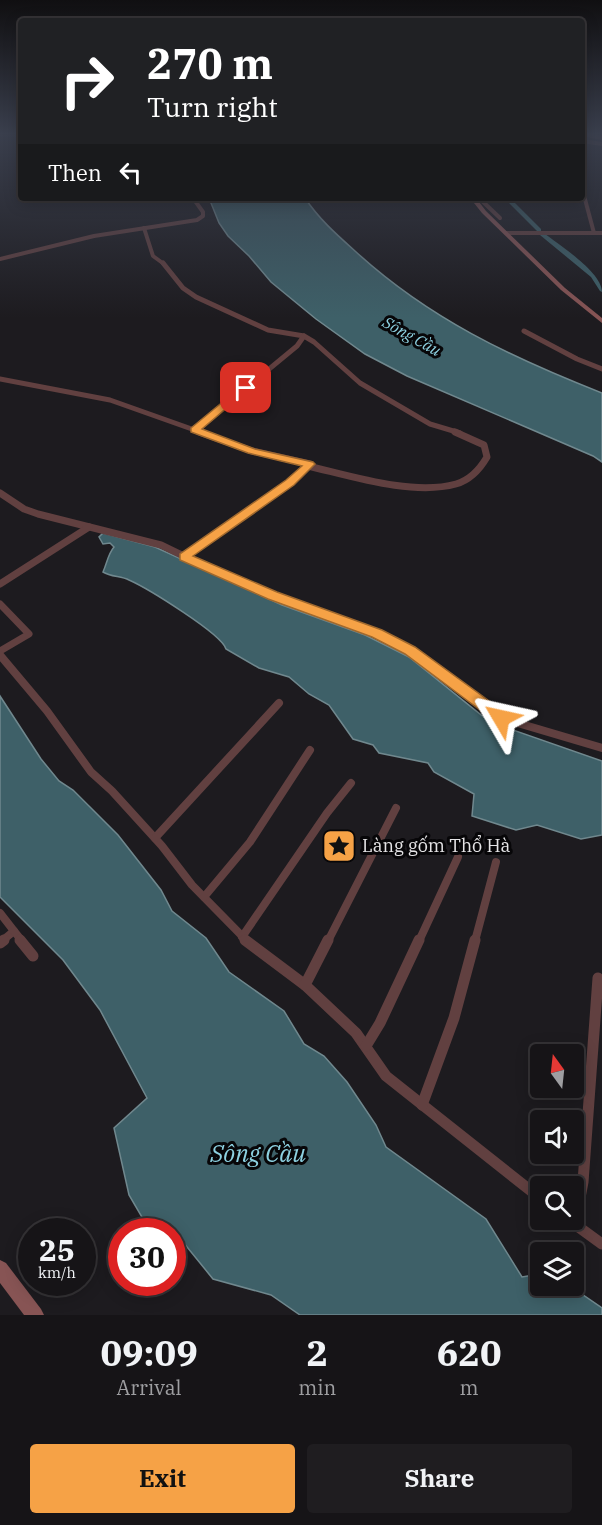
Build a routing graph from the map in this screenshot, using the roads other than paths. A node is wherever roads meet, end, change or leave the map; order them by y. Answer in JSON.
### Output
{"nodes":[{"id":1,"x":585,"y":199,"type":"edge"},
{"id":2,"x":195,"y":201,"type":"edge"},
{"id":3,"x":476,"y":201,"type":"edge"},
{"id":4,"x":482,"y":201,"type":"edge"},
{"id":5,"x":500,"y":218,"type":"dead end"},
{"id":6,"x":144,"y":228,"type":"junction"},
{"id":7,"x":506,"y":233,"type":"junction"},
{"id":8,"x":594,"y":233,"type":"junction"},
{"id":9,"x":602,"y":233,"type":"edge"},
{"id":10,"x":0,"y":259,"type":"edge"},
{"id":11,"x":602,"y":321,"type":"edge"},
{"id":12,"x":524,"y":331,"type":"dead end"},
{"id":13,"x":304,"y":336,"type":"junction"},
{"id":14,"x":602,"y":369,"type":"edge"},
{"id":15,"x":0,"y":379,"type":"edge"},
{"id":16,"x":195,"y":430,"type":"junction"},
{"id":17,"x":308,"y":466,"type":"junction"},
{"id":18,"x":0,"y":493,"type":"edge"},
{"id":19,"x":89,"y":527,"type":"junction"},
{"id":20,"x":184,"y":557,"type":"junction"},
{"id":21,"x":0,"y":584,"type":"edge"},
{"id":22,"x":0,"y":604,"type":"edge"},
{"id":23,"x":0,"y":653,"type":"edge"},
{"id":24,"x":279,"y":703,"type":"dead end"},
{"id":25,"x":602,"y":748,"type":"edge"},
{"id":26,"x":310,"y":750,"type":"dead end"},
{"id":27,"x":351,"y":783,"type":"dead end"},
{"id":28,"x":396,"y":808,"type":"dead end"},
{"id":29,"x":155,"y":838,"type":"junction"},
{"id":30,"x":458,"y":857,"type":"dead end"},
{"id":31,"x":496,"y":862,"type":"dead end"},
{"id":32,"x":204,"y":897,"type":"junction"},
{"id":33,"x":0,"y":914,"type":"edge"},
{"id":34,"x":14,"y":931,"type":"junction"},
{"id":35,"x":242,"y":937,"type":"junction"},
{"id":36,"x":0,"y":943,"type":"edge"},
{"id":37,"x":33,"y":956,"type":"dead end"},
{"id":38,"x":598,"y":978,"type":"dead end"},
{"id":39,"x":305,"y":985,"type":"junction"},
{"id":40,"x":366,"y":1047,"type":"junction"},
{"id":41,"x":422,"y":1105,"type":"junction"},
{"id":42,"x":583,"y":1176,"type":"edge"},
{"id":43,"x":530,"y":1190,"type":"edge"},
{"id":44,"x":583,"y":1230,"type":"edge"},
{"id":45,"x":602,"y":1244,"type":"edge"},
{"id":46,"x":0,"y":1269,"type":"edge"},
{"id":47,"x":35,"y":1315,"type":"edge"}],
"edges":[{"from":1,"to":8,"type":"street"},
{"from":2,"to":6,"type":"street"},
{"from":3,"to":7,"type":"main road"},
{"from":4,"to":5,"type":"street"},
{"from":6,"to":10,"type":"street"},
{"from":6,"to":13,"type":"street"},
{"from":7,"to":8,"type":"street"},
{"from":7,"to":11,"type":"main road"},
{"from":8,"to":9,"type":"street"},
{"from":12,"to":14,"type":"street"},
{"from":13,"to":16,"type":"street"},
{"from":13,"to":17,"type":"street"},
{"from":15,"to":16,"type":"street"},
{"from":16,"to":17,"type":"street"},
{"from":17,"to":20,"type":"street"},
{"from":18,"to":19,"type":"street"},
{"from":19,"to":20,"type":"street"},
{"from":19,"to":21,"type":"street"},
{"from":20,"to":25,"type":"street"},
{"from":22,"to":23,"type":"street"},
{"from":23,"to":29,"type":"street"},
{"from":24,"to":29,"type":"street"},
{"from":26,"to":32,"type":"street"},
{"from":27,"to":35,"type":"street"},
{"from":28,"to":39,"type":"street"},
{"from":29,"to":32,"type":"street"},
{"from":30,"to":40,"type":"street"},
{"from":31,"to":41,"type":"street"},
{"from":32,"to":35,"type":"street"},
{"from":33,"to":34,"type":"street"},
{"from":34,"to":36,"type":"street"},
{"from":34,"to":37,"type":"street"},
{"from":35,"to":39,"type":"street"},
{"from":38,"to":42,"type":"street"},
{"from":39,"to":40,"type":"street"},
{"from":40,"to":41,"type":"street"},
{"from":41,"to":43,"type":"street"},
{"from":44,"to":45,"type":"street"},
{"from":46,"to":47,"type":"main road"}]}
